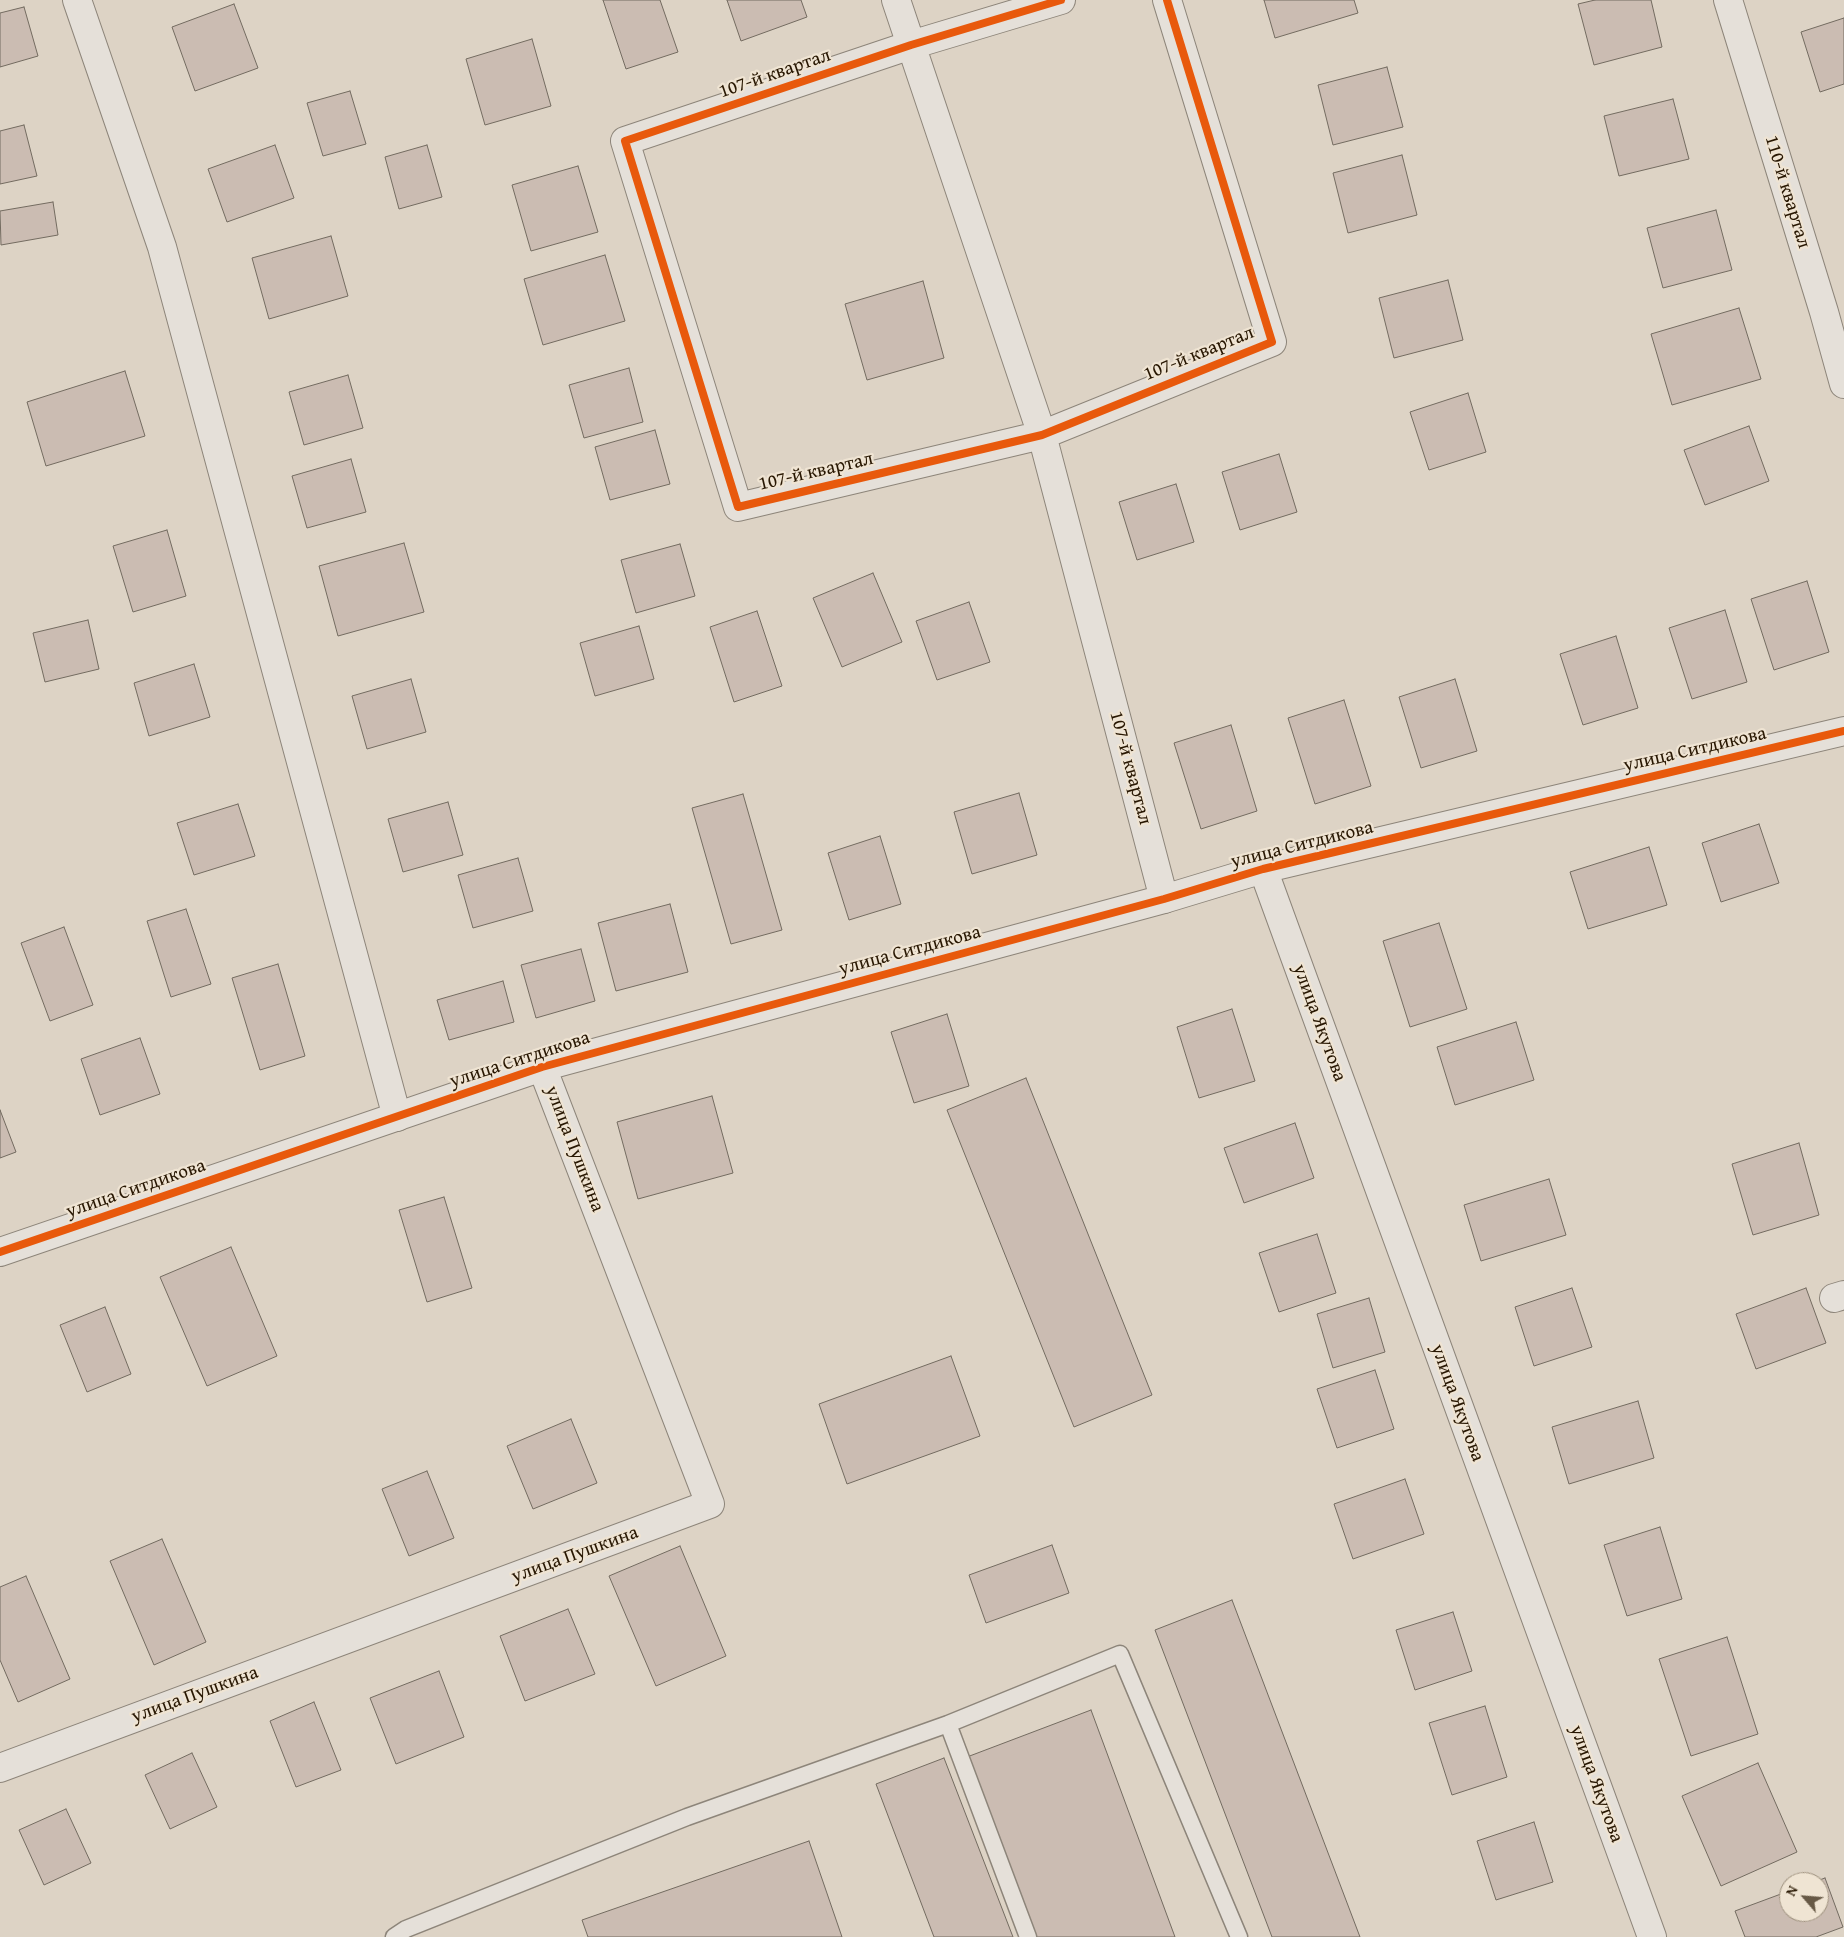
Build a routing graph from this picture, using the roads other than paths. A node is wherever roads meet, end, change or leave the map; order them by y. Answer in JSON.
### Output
{"nodes":[{"id":1,"x":77,"y":0,"type":"edge"},
{"id":2,"x":896,"y":0,"type":"edge"},
{"id":3,"x":1061,"y":0,"type":"edge"},
{"id":4,"x":1166,"y":0,"type":"edge"},
{"id":5,"x":1728,"y":0,"type":"edge"},
{"id":6,"x":910,"y":45,"type":"junction"},
{"id":7,"x":1844,"y":384,"type":"edge"},
{"id":8,"x":1042,"y":434,"type":"junction"},
{"id":9,"x":1844,"y":731,"type":"edge"},
{"id":10,"x":1263,"y":869,"type":"junction"},
{"id":11,"x":1164,"y":899,"type":"junction"},
{"id":12,"x":542,"y":1067,"type":"junction"},
{"id":13,"x":398,"y":1117,"type":"junction"},
{"id":14,"x":0,"y":1252,"type":"edge"},
{"id":15,"x":948,"y":1724,"type":"junction"},
{"id":16,"x":0,"y":1768,"type":"edge"},
{"id":17,"x":394,"y":1937,"type":"edge"},
{"id":18,"x":1028,"y":1937,"type":"edge"},
{"id":19,"x":1239,"y":1937,"type":"edge"},
{"id":20,"x":1652,"y":1937,"type":"edge"}],
"edges":[{"from":1,"to":13,"type":"street"},
{"from":2,"to":6,"type":"street","name":"107-й квартал"},
{"from":3,"to":6,"type":"street","name":"107-й квартал"},
{"from":4,"to":8,"type":"street","name":"107-й квартал"},
{"from":5,"to":7,"type":"street","name":"110-й квартал"},
{"from":6,"to":8,"type":"street","name":"107-й квартал"},
{"from":6,"to":8,"type":"street","name":"107-й квартал"},
{"from":8,"to":11,"type":"street","name":"107-й квартал"},
{"from":9,"to":10,"type":"street","name":"улица Ситдикова"},
{"from":10,"to":11,"type":"street","name":"улица Ситдикова"},
{"from":10,"to":20,"type":"street","name":"улица Якутова"},
{"from":11,"to":12,"type":"street","name":"улица Ситдикова"},
{"from":12,"to":13,"type":"street","name":"улица Ситдикова"},
{"from":12,"to":16,"type":"street","name":"улица Пушкина"},
{"from":13,"to":14,"type":"street","name":"улица Ситдикова"},
{"from":15,"to":17,"type":"lane"},
{"from":15,"to":18,"type":"lane"},
{"from":15,"to":19,"type":"lane"}]}
